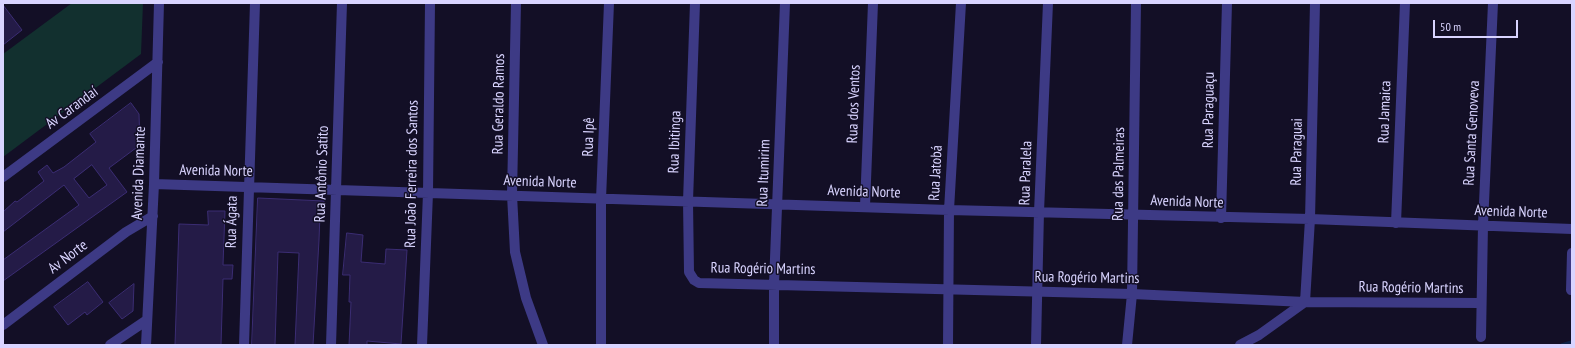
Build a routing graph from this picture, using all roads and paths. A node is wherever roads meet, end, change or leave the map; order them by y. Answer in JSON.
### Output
{"nodes":[{"id":1,"x":159,"y":3,"type":"edge"},
{"id":2,"x":255,"y":3,"type":"edge"},
{"id":3,"x":342,"y":3,"type":"edge"},
{"id":4,"x":430,"y":3,"type":"edge"},
{"id":5,"x":516,"y":3,"type":"edge"},
{"id":6,"x":609,"y":3,"type":"edge"},
{"id":7,"x":695,"y":3,"type":"edge"},
{"id":8,"x":785,"y":3,"type":"edge"},
{"id":9,"x":873,"y":3,"type":"edge"},
{"id":10,"x":961,"y":3,"type":"edge"},
{"id":11,"x":1048,"y":3,"type":"edge"},
{"id":12,"x":1136,"y":3,"type":"edge"},
{"id":13,"x":1227,"y":3,"type":"edge"},
{"id":14,"x":1315,"y":3,"type":"edge"},
{"id":15,"x":1404,"y":3,"type":"edge"},
{"id":16,"x":1492,"y":3,"type":"edge"},
{"id":17,"x":158,"y":62,"type":"junction"},
{"id":18,"x":3,"y":177,"type":"edge"},
{"id":19,"x":154,"y":184,"type":"junction"},
{"id":20,"x":248,"y":187,"type":"junction"},
{"id":21,"x":336,"y":189,"type":"junction"},
{"id":22,"x":428,"y":193,"type":"junction"},
{"id":23,"x":512,"y":195,"type":"junction"},
{"id":24,"x":601,"y":199,"type":"junction"},
{"id":25,"x":688,"y":201,"type":"junction"},
{"id":26,"x":778,"y":204,"type":"junction"},
{"id":27,"x":865,"y":206,"type":"junction"},
{"id":28,"x":949,"y":210,"type":"junction"},
{"id":29,"x":1039,"y":212,"type":"junction"},
{"id":30,"x":1133,"y":215,"type":"junction"},
{"id":31,"x":153,"y":216,"type":"junction"},
{"id":32,"x":1221,"y":218,"type":"junction"},
{"id":33,"x":1310,"y":219,"type":"junction"},
{"id":34,"x":1396,"y":223,"type":"junction"},
{"id":35,"x":1482,"y":225,"type":"junction"},
{"id":36,"x":1572,"y":229,"type":"edge"},
{"id":37,"x":1572,"y":253,"type":"edge"},
{"id":38,"x":694,"y":280,"type":"joint"},
{"id":39,"x":774,"y":284,"type":"junction"},
{"id":40,"x":949,"y":290,"type":"junction"},
{"id":41,"x":1571,"y":290,"type":"dead end"},
{"id":42,"x":1037,"y":292,"type":"junction"},
{"id":43,"x":1132,"y":294,"type":"junction"},
{"id":44,"x":1305,"y":302,"type":"junction"},
{"id":45,"x":1480,"y":303,"type":"junction"},
{"id":46,"x":146,"y":320,"type":"junction"},
{"id":47,"x":3,"y":325,"type":"edge"},
{"id":48,"x":1481,"y":337,"type":"dead end"},
{"id":49,"x":110,"y":345,"type":"edge"},
{"id":50,"x":146,"y":345,"type":"edge"},
{"id":51,"x":244,"y":345,"type":"edge"},
{"id":52,"x":331,"y":345,"type":"edge"},
{"id":53,"x":422,"y":345,"type":"edge"},
{"id":54,"x":543,"y":345,"type":"edge"},
{"id":55,"x":601,"y":345,"type":"edge"},
{"id":56,"x":774,"y":345,"type":"edge"},
{"id":57,"x":948,"y":345,"type":"edge"},
{"id":58,"x":1036,"y":345,"type":"edge"},
{"id":59,"x":1127,"y":345,"type":"edge"},
{"id":60,"x":1240,"y":345,"type":"edge"}],
"edges":[{"from":1,"to":17,"type":"street","name":"Avenida Diamante"},
{"from":2,"to":20,"type":"street","name":"Rua Ágata"},
{"from":3,"to":21,"type":"street","name":"Rua Antônio Satito"},
{"from":4,"to":22,"type":"street","name":"Rua João Ferreira dos Santos"},
{"from":5,"to":23,"type":"street","name":"Rua Geraldo Ramos"},
{"from":6,"to":24,"type":"street","name":"Rua Ipê"},
{"from":7,"to":25,"type":"street","name":"Rua Ibitinga"},
{"from":8,"to":26,"type":"street","name":"Rua Itumirim"},
{"from":9,"to":27,"type":"street","name":"Rua dos Ventos"},
{"from":10,"to":28,"type":"street","name":"Rua Jatobá"},
{"from":11,"to":29,"type":"street","name":"Rua Paralela"},
{"from":12,"to":30,"type":"street","name":"Rua das Palmeiras"},
{"from":13,"to":32,"type":"street","name":"Rua Paraguaçu"},
{"from":14,"to":33,"type":"street","name":"Rua Paraguai"},
{"from":15,"to":34,"type":"street","name":"Rua Jamaica"},
{"from":16,"to":35,"type":"street","name":"Rua Santa Genoveva"},
{"from":17,"to":18,"type":"street","name":"Av Carandaí"},
{"from":17,"to":19,"type":"street","name":"Avenida Diamante"},
{"from":19,"to":20,"type":"street","name":"Avenida Norte"},
{"from":19,"to":31,"type":"street","name":"Avenida Diamante"},
{"from":20,"to":21,"type":"street","name":"Avenida Norte"},
{"from":20,"to":51,"type":"street","name":"Rua Ágata"},
{"from":21,"to":22,"type":"street","name":"Avenida Norte"},
{"from":21,"to":52,"type":"street","name":"Rua Antônio Satito"},
{"from":22,"to":23,"type":"street","name":"Avenida Norte"},
{"from":22,"to":53,"type":"street","name":"Rua João Ferreira dos Santos"},
{"from":23,"to":24,"type":"street","name":"Avenida Norte"},
{"from":23,"to":54,"type":"street","name":"Rua Geraldo Ramos"},
{"from":24,"to":25,"type":"street","name":"Avenida Norte"},
{"from":24,"to":55,"type":"street","name":"Rua Ipê"},
{"from":25,"to":26,"type":"street","name":"Avenida Norte"},
{"from":25,"to":38,"type":"street","name":"Rua Ibitinga"},
{"from":26,"to":27,"type":"street","name":"Avenida Norte"},
{"from":26,"to":39,"type":"street","name":"Rua Itumirim"},
{"from":27,"to":28,"type":"street","name":"Avenida Norte"},
{"from":28,"to":29,"type":"street","name":"Avenida Norte"},
{"from":28,"to":40,"type":"street","name":"Rua Jatobá"},
{"from":29,"to":30,"type":"street","name":"Avenida Norte"},
{"from":29,"to":42,"type":"street","name":"Rua Paralela"},
{"from":30,"to":32,"type":"street","name":"Avenida Norte"},
{"from":30,"to":43,"type":"street","name":"Rua das Palmeiras"},
{"from":31,"to":46,"type":"street","name":"Avenida Diamante"},
{"from":31,"to":47,"type":"street","name":"Av Norte"},
{"from":32,"to":33,"type":"street","name":"Avenida Norte"},
{"from":33,"to":34,"type":"street","name":"Avenida Norte"},
{"from":33,"to":44,"type":"street","name":"Rua Paraguai"},
{"from":34,"to":35,"type":"street","name":"Avenida Norte"},
{"from":35,"to":36,"type":"street","name":"Avenida Norte"},
{"from":35,"to":45,"type":"street","name":"Rua Santa Genoveva"},
{"from":37,"to":41,"type":"street"},
{"from":38,"to":39,"type":"street","name":"Rua Rogério Martins"},
{"from":39,"to":40,"type":"street","name":"Rua Rogério Martins"},
{"from":39,"to":56,"type":"street","name":"Rua Itumirim"},
{"from":40,"to":42,"type":"street","name":"Rua Rogério Martins"},
{"from":40,"to":57,"type":"street","name":"Rua Jatobá"},
{"from":42,"to":43,"type":"street","name":"Rua Rogério Martins"},
{"from":42,"to":58,"type":"street","name":"Rua Paralela"},
{"from":43,"to":44,"type":"street","name":"Rua Rogério Martins"},
{"from":43,"to":59,"type":"street","name":"Rua das Palmeiras"},
{"from":44,"to":45,"type":"street","name":"Rua Rogério Martins"},
{"from":44,"to":60,"type":"street"},
{"from":45,"to":48,"type":"street","name":"Rua Santa Genoveva"},
{"from":46,"to":49,"type":"street"},
{"from":46,"to":50,"type":"street","name":"Avenida Diamante"}]}
